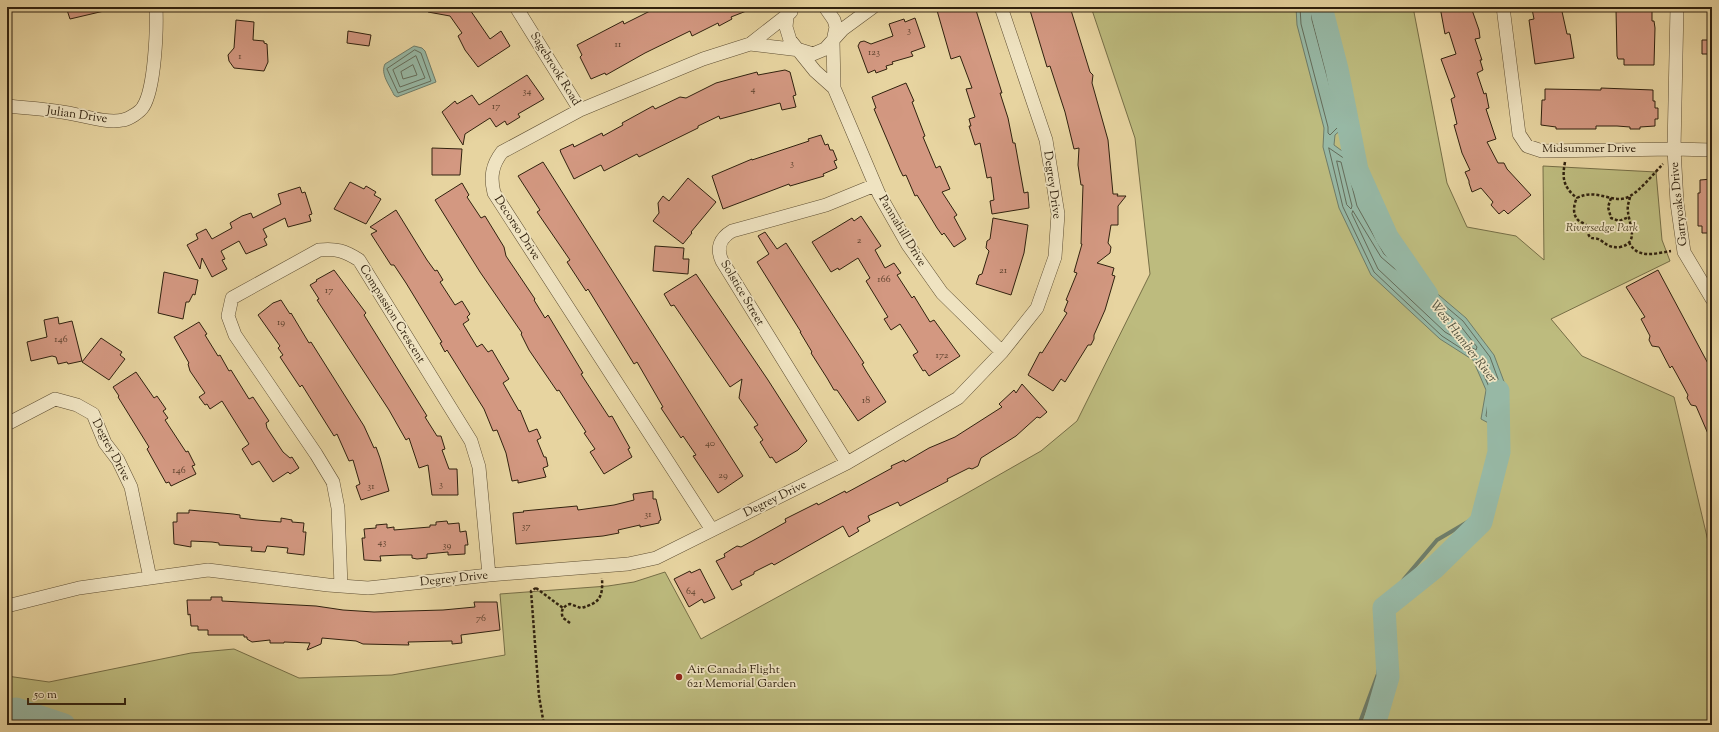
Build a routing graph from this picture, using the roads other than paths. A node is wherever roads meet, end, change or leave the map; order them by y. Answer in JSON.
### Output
{"nodes":[{"id":1,"x":156,"y":7,"type":"edge"},
{"id":2,"x":516,"y":7,"type":"edge"},
{"id":3,"x":825,"y":7,"type":"edge"},
{"id":4,"x":1001,"y":7,"type":"edge"},
{"id":5,"x":1504,"y":7,"type":"edge"},
{"id":6,"x":1677,"y":7,"type":"edge"},
{"id":7,"x":868,"y":8,"type":"edge"},
{"id":8,"x":791,"y":10,"type":"edge"},
{"id":9,"x":833,"y":41,"type":"junction"},
{"id":10,"x":750,"y":44,"type":"junction"},
{"id":11,"x":800,"y":50,"type":"junction"},
{"id":12,"x":834,"y":88,"type":"junction"},
{"id":13,"x":7,"y":106,"type":"edge"},
{"id":14,"x":580,"y":110,"type":"junction"},
{"id":15,"x":1674,"y":149,"type":"junction"},
{"id":16,"x":1712,"y":150,"type":"edge"},
{"id":17,"x":875,"y":185,"type":"junction"},
{"id":18,"x":1712,"y":299,"type":"edge"},
{"id":19,"x":1002,"y":352,"type":"junction"},
{"id":20,"x":7,"y":424,"type":"edge"},
{"id":21,"x":847,"y":463,"type":"junction"},
{"id":22,"x":712,"y":530,"type":"junction"},
{"id":23,"x":489,"y":575,"type":"junction"},
{"id":24,"x":150,"y":578,"type":"junction"},
{"id":25,"x":341,"y":586,"type":"junction"},
{"id":26,"x":7,"y":606,"type":"edge"}],
"edges":[{"from":1,"to":13,"type":"street","name":"Julian Drive"},
{"from":2,"to":14,"type":"street","name":"Sagebrook Road"},
{"from":3,"to":9,"type":"street","name":"Pannahill Drive"},
{"from":4,"to":19,"type":"street","name":"Degrey Drive"},
{"from":5,"to":15,"type":"street","name":"Midsummer Drive"},
{"from":6,"to":15,"type":"street"},
{"from":7,"to":9,"type":"street"},
{"from":8,"to":10,"type":"street"},
{"from":8,"to":11,"type":"street","name":"Pannahill Drive"},
{"from":9,"to":11,"type":"street"},
{"from":9,"to":12,"type":"street","name":"Pannahill Drive"},
{"from":10,"to":11,"type":"street","name":"Decorso Drive"},
{"from":10,"to":14,"type":"street","name":"Decorso Drive"},
{"from":11,"to":12,"type":"street","name":"Pannahill Drive"},
{"from":12,"to":17,"type":"street","name":"Pannahill Drive"},
{"from":14,"to":22,"type":"street","name":"Decorso Drive"},
{"from":15,"to":16,"type":"street","name":"Midsummer Drive"},
{"from":15,"to":18,"type":"street","name":"Garryoaks Drive"},
{"from":17,"to":19,"type":"street","name":"Pannahill Drive"},
{"from":17,"to":21,"type":"street","name":"Solstice Street"},
{"from":19,"to":21,"type":"street","name":"Degrey Drive"},
{"from":20,"to":24,"type":"street","name":"Degrey Drive"},
{"from":21,"to":22,"type":"street","name":"Degrey Drive"},
{"from":22,"to":23,"type":"street","name":"Degrey Drive"},
{"from":23,"to":25,"type":"street","name":"Degrey Drive"},
{"from":23,"to":25,"type":"street","name":"Compassion Crescent"},
{"from":24,"to":25,"type":"street","name":"Degrey Drive"},
{"from":24,"to":26,"type":"street","name":"Degrey Drive"}]}
